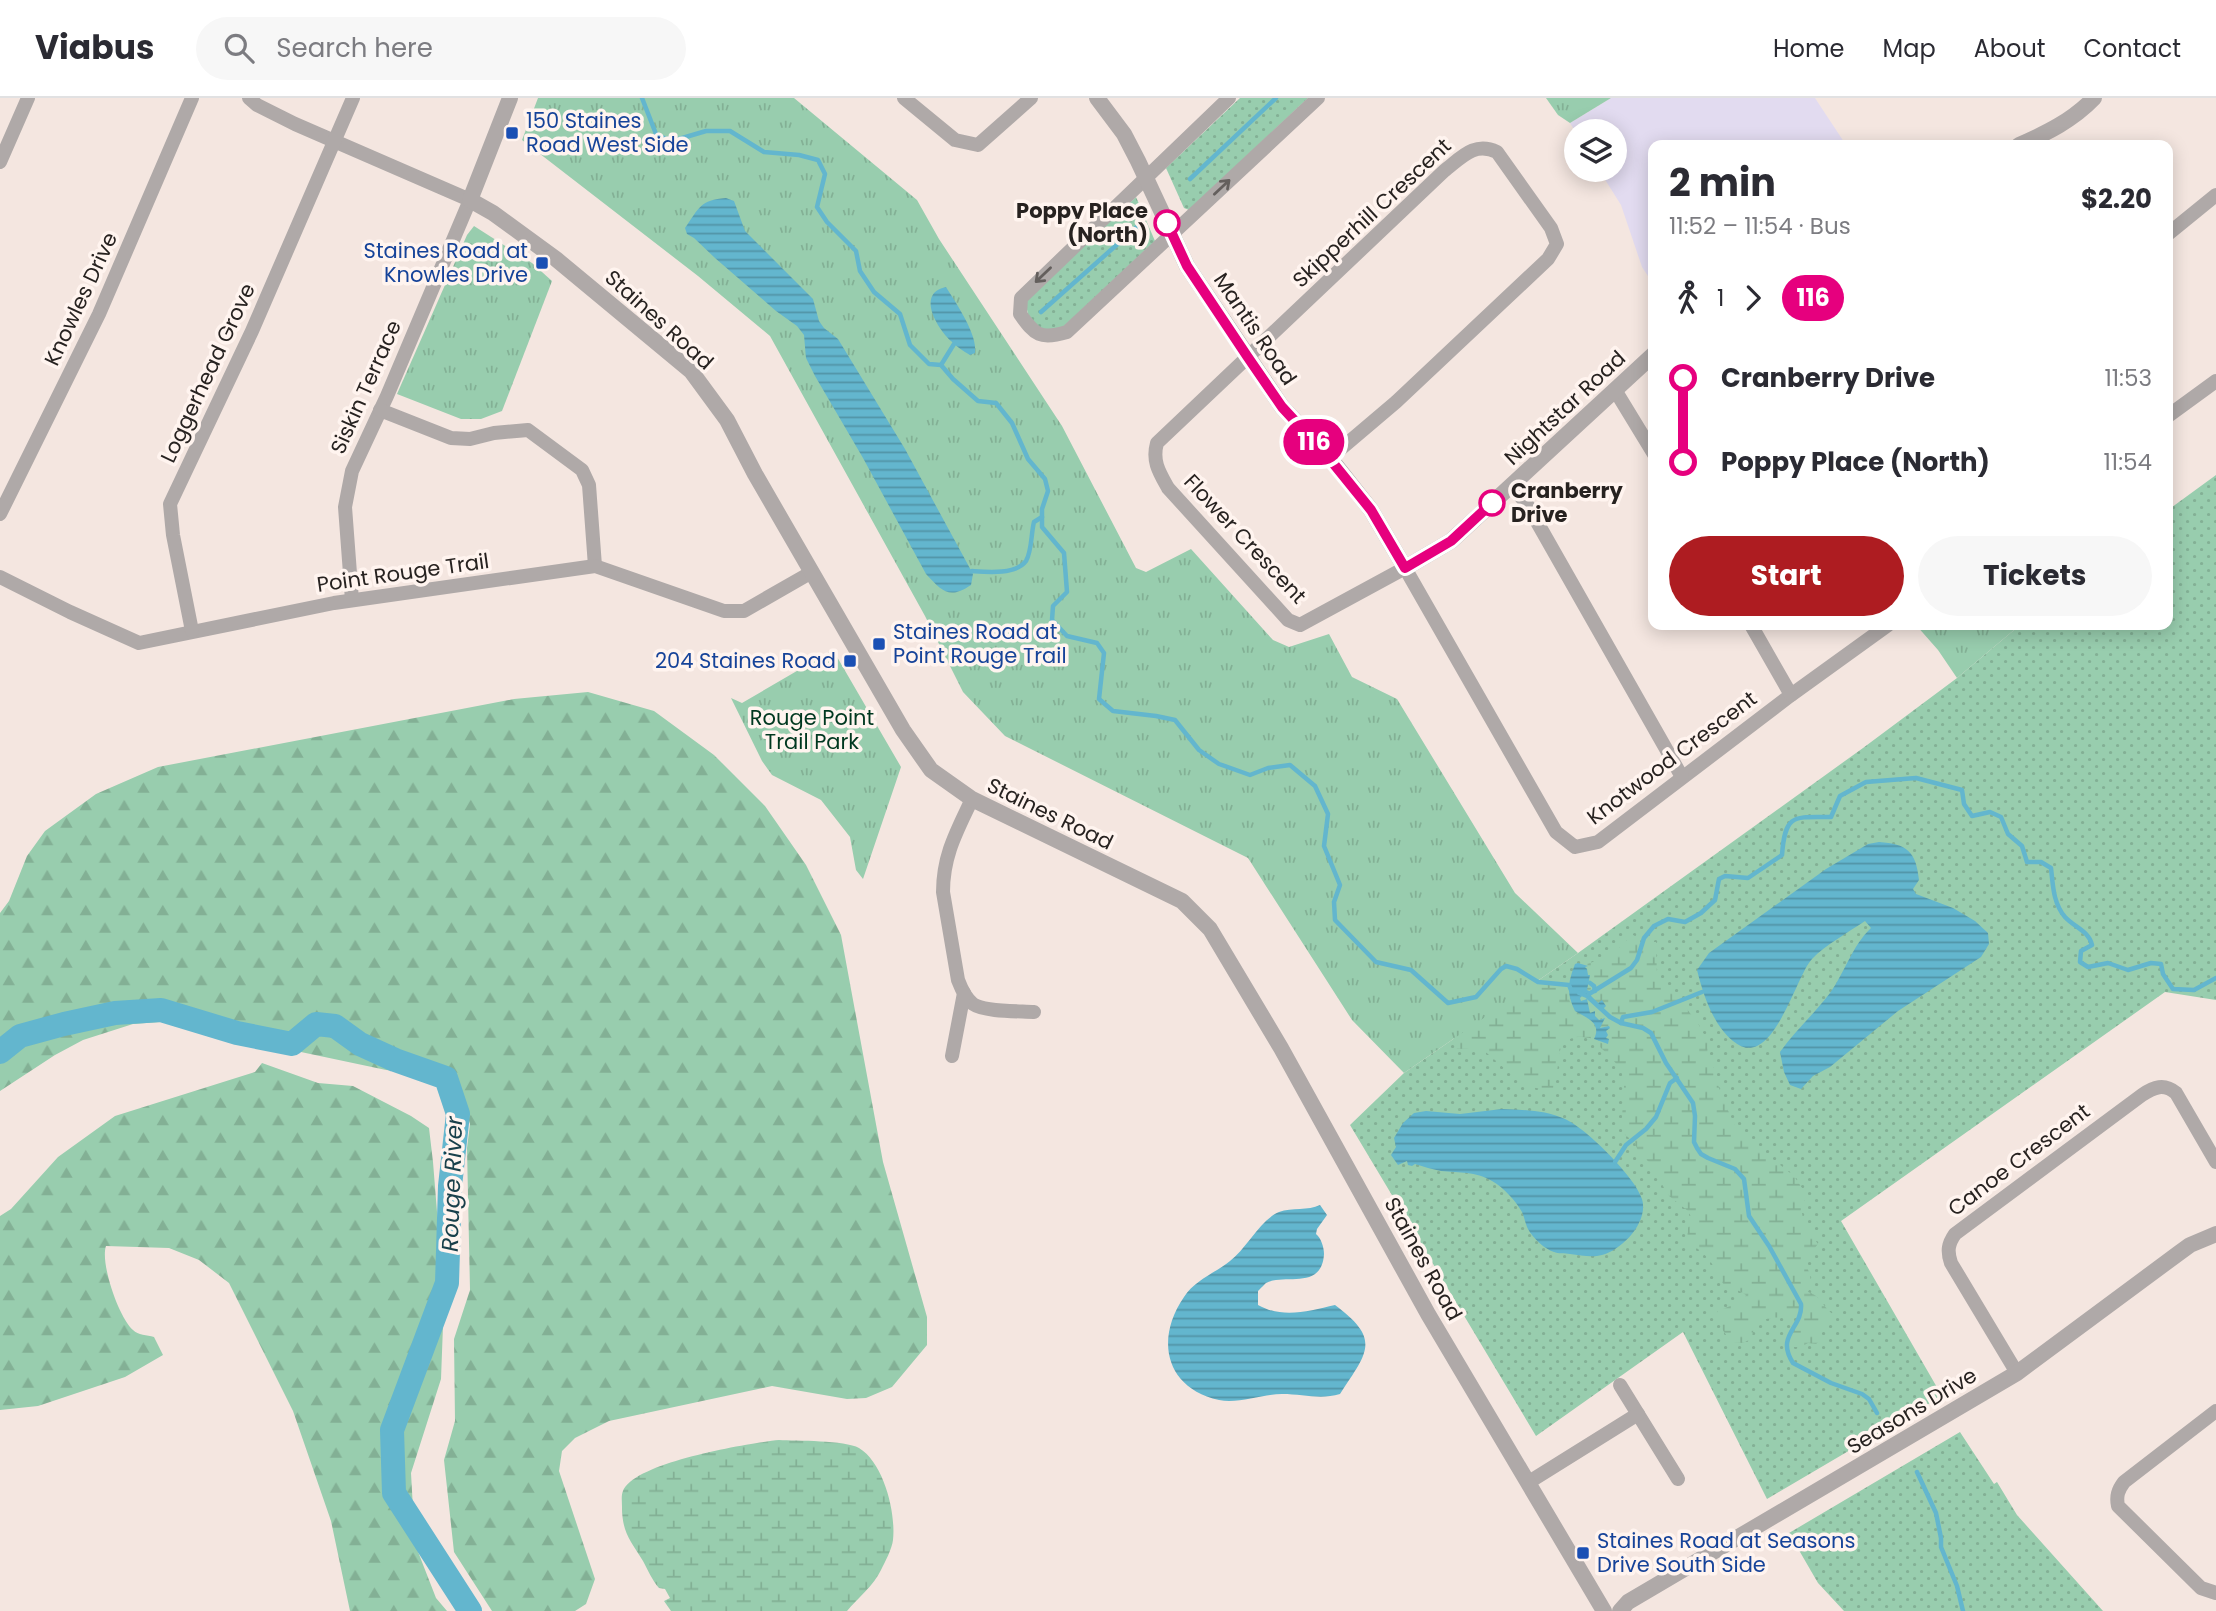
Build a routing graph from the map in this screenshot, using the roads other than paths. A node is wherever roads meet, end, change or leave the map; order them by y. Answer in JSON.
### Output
{"nodes":[{"id":1,"x":28,"y":98,"type":"edge"},
{"id":2,"x":192,"y":98,"type":"edge"},
{"id":3,"x":249,"y":98,"type":"edge"},
{"id":4,"x":353,"y":98,"type":"edge"},
{"id":5,"x":510,"y":98,"type":"edge"},
{"id":6,"x":904,"y":98,"type":"edge"},
{"id":7,"x":1031,"y":98,"type":"edge"},
{"id":8,"x":1097,"y":98,"type":"edge"},
{"id":9,"x":1229,"y":98,"type":"edge"},
{"id":10,"x":1318,"y":98,"type":"edge"},
{"id":11,"x":2094,"y":98,"type":"edge"},
{"id":12,"x":2031,"y":140,"type":"edge"},
{"id":13,"x":334,"y":142,"type":"junction"},
{"id":14,"x":0,"y":162,"type":"edge"},
{"id":15,"x":1145,"y":176,"type":"junction"},
{"id":16,"x":2216,"y":195,"type":"edge"},
{"id":17,"x":470,"y":200,"type":"junction"},
{"id":18,"x":2173,"y":230,"type":"edge"},
{"id":19,"x":1172,"y":234,"type":"junction"},
{"id":20,"x":1247,"y":356,"type":"junction"},
{"id":21,"x":1648,"y":360,"type":"edge"},
{"id":22,"x":2216,"y":382,"type":"edge"},
{"id":23,"x":1615,"y":390,"type":"junction"},
{"id":24,"x":380,"y":410,"type":"junction"},
{"id":25,"x":2173,"y":412,"type":"edge"},
{"id":26,"x":1648,"y":444,"type":"edge"},
{"id":27,"x":1329,"y":458,"type":"junction"},
{"id":28,"x":1512,"y":485,"type":"junction"},
{"id":29,"x":0,"y":514,"type":"edge"},
{"id":30,"x":596,"y":566,"type":"junction"},
{"id":31,"x":1405,"y":568,"type":"junction"},
{"id":32,"x":812,"y":572,"type":"junction"},
{"id":33,"x":0,"y":576,"type":"edge"},
{"id":34,"x":352,"y":600,"type":"junction"},
{"id":35,"x":1754,"y":630,"type":"edge"},
{"id":36,"x":1881,"y":630,"type":"edge"},
{"id":37,"x":192,"y":631,"type":"junction"},
{"id":38,"x":1791,"y":695,"type":"junction"},
{"id":39,"x":1682,"y":777,"type":"junction"},
{"id":40,"x":972,"y":799,"type":"junction"},
{"id":41,"x":964,"y":993,"type":"junction"},
{"id":42,"x":1034,"y":1012,"type":"dead end"},
{"id":43,"x":952,"y":1056,"type":"dead end"},
{"id":44,"x":2216,"y":1162,"type":"edge"},
{"id":45,"x":2216,"y":1234,"type":"edge"},
{"id":46,"x":2017,"y":1373,"type":"junction"},
{"id":47,"x":1620,"y":1385,"type":"dead end"},
{"id":48,"x":2216,"y":1411,"type":"edge"},
{"id":49,"x":1637,"y":1414,"type":"junction"},
{"id":50,"x":1678,"y":1479,"type":"dead end"},
{"id":51,"x":1529,"y":1482,"type":"junction"},
{"id":52,"x":2216,"y":1593,"type":"edge"},
{"id":53,"x":1604,"y":1611,"type":"edge"},
{"id":54,"x":1620,"y":1611,"type":"edge"}],
"edges":[{"from":1,"to":14,"type":"street"},
{"from":2,"to":29,"type":"street","name":"Knowles Drive"},
{"from":3,"to":13,"type":"street"},
{"from":4,"to":13,"type":"street","name":"Loggerhead Grove"},
{"from":5,"to":17,"type":"street"},
{"from":6,"to":7,"type":"street"},
{"from":8,"to":15,"type":"street","name":"Mantis Road"},
{"from":9,"to":15,"type":"street"},
{"from":19,"to":10,"type":"street","one_way":true},
{"from":11,"to":12,"type":"street"},
{"from":13,"to":17,"type":"street"},
{"from":13,"to":37,"type":"street","name":"Loggerhead Grove"},
{"from":15,"to":19,"type":"street","name":"Mantis Road"},
{"from":15,"to":19,"type":"street","one_way":true},
{"from":16,"to":18,"type":"street"},
{"from":17,"to":24,"type":"street","name":"Siskin Terrace"},
{"from":17,"to":32,"type":"street","name":"Staines Road"},
{"from":19,"to":20,"type":"street","name":"Mantis Road"},
{"from":20,"to":27,"type":"street","name":"Mantis Road"},
{"from":20,"to":27,"type":"street","name":"Skipperhill Crescent"},
{"from":20,"to":31,"type":"street","name":"Flower Crescent"},
{"from":21,"to":23,"type":"street","name":"Nightstar Road"},
{"from":22,"to":25,"type":"street"},
{"from":23,"to":26,"type":"street"},
{"from":23,"to":28,"type":"street","name":"Nightstar Road"},
{"from":24,"to":30,"type":"street"},
{"from":24,"to":34,"type":"street","name":"Siskin Terrace"},
{"from":27,"to":31,"type":"street","name":"Mantis Road"},
{"from":28,"to":31,"type":"street","name":"Nightstar Road"},
{"from":28,"to":39,"type":"street"},
{"from":30,"to":32,"type":"street","name":"Point Rouge Trail"},
{"from":30,"to":34,"type":"street","name":"Point Rouge Trail"},
{"from":31,"to":39,"type":"street","name":"Knotwood Crescent"},
{"from":32,"to":40,"type":"street","name":"Staines Road"},
{"from":33,"to":37,"type":"street","name":"Point Rouge Trail"},
{"from":34,"to":37,"type":"street","name":"Point Rouge Trail"},
{"from":35,"to":38,"type":"street"},
{"from":36,"to":38,"type":"street","name":"Knotwood Crescent"},
{"from":38,"to":39,"type":"street","name":"Knotwood Crescent"},
{"from":40,"to":41,"type":"street"},
{"from":40,"to":51,"type":"street","name":"Staines Road"},
{"from":41,"to":42,"type":"street"},
{"from":41,"to":43,"type":"street"},
{"from":44,"to":46,"type":"street","name":"Canoe Crescent"},
{"from":45,"to":46,"type":"street","name":"Seasons Drive"},
{"from":46,"to":54,"type":"street","name":"Seasons Drive"},
{"from":47,"to":49,"type":"street"},
{"from":48,"to":52,"type":"street"},
{"from":49,"to":50,"type":"street"},
{"from":49,"to":51,"type":"street"},
{"from":51,"to":53,"type":"street","name":"Staines Road"}]}
